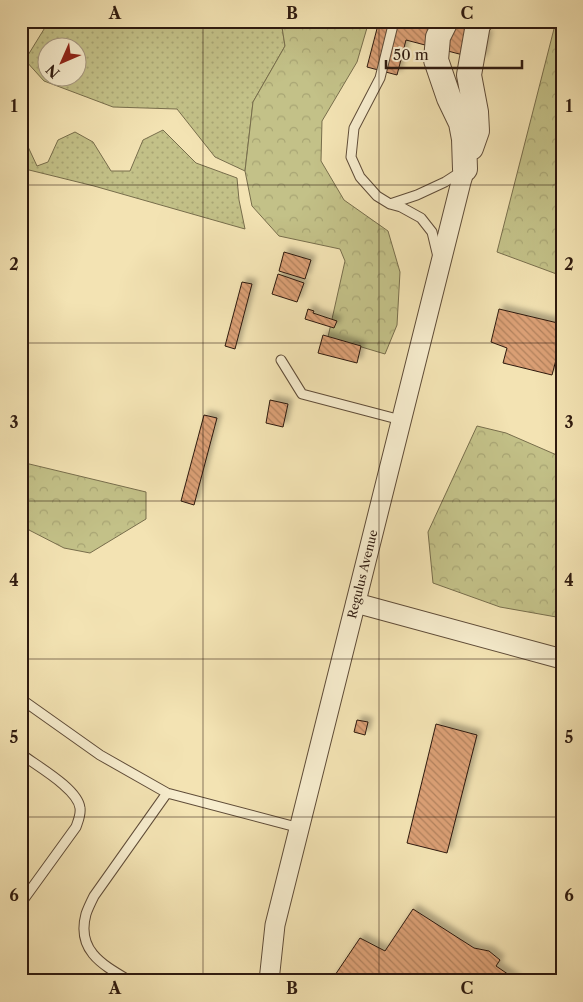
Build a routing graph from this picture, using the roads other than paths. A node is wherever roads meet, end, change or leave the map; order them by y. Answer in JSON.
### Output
{"nodes":[{"id":1,"x":394,"y":21,"type":"edge"},
{"id":2,"x":446,"y":21,"type":"edge"},
{"id":3,"x":480,"y":21,"type":"edge"},
{"id":4,"x":465,"y":169,"type":"junction"},
{"id":5,"x":390,"y":204,"type":"junction"},
{"id":6,"x":440,"y":264,"type":"junction"},
{"id":7,"x":281,"y":360,"type":"dead end"},
{"id":8,"x":401,"y":420,"type":"junction"},
{"id":9,"x":356,"y":602,"type":"junction"},
{"id":10,"x":562,"y":659,"type":"edge"},
{"id":11,"x":21,"y":699,"type":"edge"},
{"id":12,"x":21,"y":754,"type":"edge"},
{"id":13,"x":167,"y":793,"type":"junction"},
{"id":14,"x":300,"y":828,"type":"junction"},
{"id":15,"x":21,"y":903,"type":"edge"},
{"id":16,"x":130,"y":981,"type":"edge"},
{"id":17,"x":269,"y":981,"type":"edge"}],
"edges":[{"from":1,"to":5,"type":"lane"},
{"from":2,"to":4,"type":"street"},
{"from":3,"to":4,"type":"street"},
{"from":4,"to":5,"type":"lane"},
{"from":4,"to":6,"type":"street","name":"Regulus Avenue"},
{"from":5,"to":6,"type":"lane"},
{"from":6,"to":8,"type":"street","name":"Regulus Avenue"},
{"from":7,"to":8,"type":"lane"},
{"from":8,"to":9,"type":"street","name":"Regulus Avenue"},
{"from":9,"to":10,"type":"street"},
{"from":9,"to":14,"type":"street","name":"Regulus Avenue"},
{"from":11,"to":13,"type":"lane"},
{"from":12,"to":15,"type":"lane"},
{"from":13,"to":14,"type":"lane"},
{"from":13,"to":16,"type":"lane"},
{"from":14,"to":17,"type":"street","name":"Regulus Avenue"}]}
